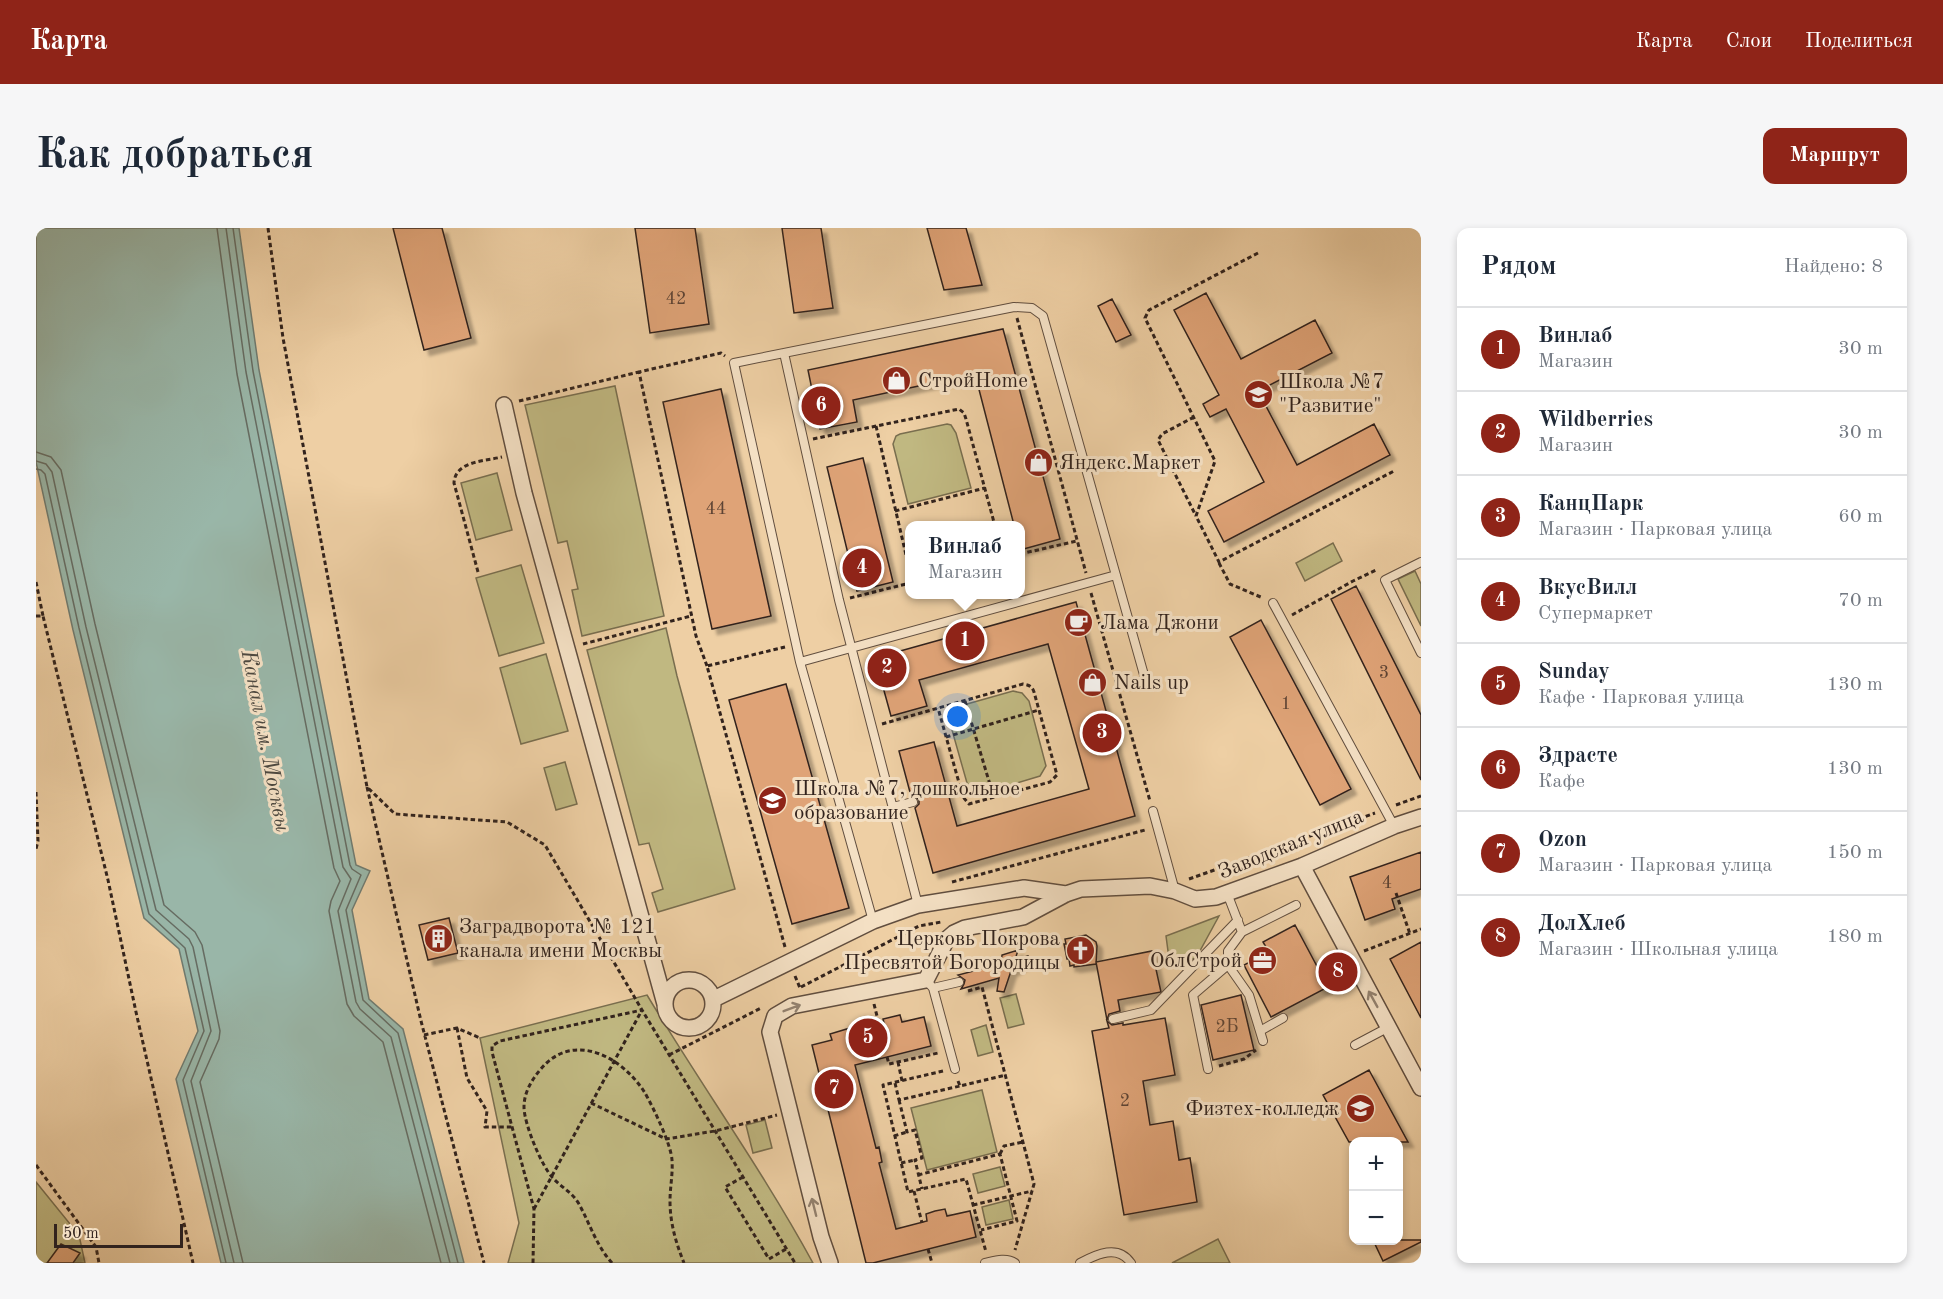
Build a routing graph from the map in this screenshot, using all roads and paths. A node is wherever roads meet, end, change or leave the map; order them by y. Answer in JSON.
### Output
{"nodes":[{"id":1,"x":268,"y":228,"type":"edge"},
{"id":2,"x":1258,"y":253,"type":"dead end"},
{"id":3,"x":1014,"y":307,"type":"junction"},
{"id":4,"x":784,"y":353,"type":"junction"},
{"id":5,"x":734,"y":363,"type":"junction"},
{"id":6,"x":639,"y":372,"type":"junction"},
{"id":7,"x":504,"y":405,"type":"joint"},
{"id":8,"x":1194,"y":417,"type":"junction"},
{"id":9,"x":876,"y":426,"type":"junction"},
{"id":10,"x":804,"y":441,"type":"junction"},
{"id":11,"x":515,"y":454,"type":"junction"},
{"id":12,"x":1394,"y":471,"type":"dead end"},
{"id":13,"x":985,"y":488,"type":"junction"},
{"id":14,"x":895,"y":511,"type":"junction"},
{"id":15,"x":1196,"y":516,"type":"junction"},
{"id":16,"x":994,"y":521,"type":"edge"},
{"id":17,"x":1077,"y":541,"type":"junction"},
{"id":18,"x":1025,"y":553,"type":"edge"},
{"id":19,"x":905,"y":555,"type":"edge"},
{"id":20,"x":1219,"y":562,"type":"junction"},
{"id":21,"x":1421,"y":562,"type":"edge"},
{"id":22,"x":1380,"y":568,"type":"dead end"},
{"id":23,"x":477,"y":572,"type":"dead end"},
{"id":24,"x":1116,"y":575,"type":"junction"},
{"id":25,"x":36,"y":582,"type":"edge"},
{"id":26,"x":1088,"y":582,"type":"junction"},
{"id":27,"x":905,"y":584,"type":"edge"},
{"id":28,"x":840,"y":600,"type":"junction"},
{"id":29,"x":1273,"y":603,"type":"joint"},
{"id":30,"x":36,"y":616,"type":"edge"},
{"id":31,"x":44,"y":616,"type":"junction"},
{"id":32,"x":692,"y":616,"type":"junction"},
{"id":33,"x":1282,"y":620,"type":"junction"},
{"id":34,"x":796,"y":645,"type":"junction"},
{"id":35,"x":851,"y":647,"type":"junction"},
{"id":36,"x":566,"y":648,"type":"junction"},
{"id":37,"x":1421,"y":653,"type":"edge"},
{"id":38,"x":800,"y":662,"type":"junction"},
{"id":39,"x":707,"y":666,"type":"junction"},
{"id":40,"x":1146,"y":682,"type":"dead end"},
{"id":41,"x":965,"y":700,"type":"junction"},
{"id":42,"x":938,"y":708,"type":"junction"},
{"id":43,"x":1039,"y":710,"type":"junction"},
{"id":44,"x":872,"y":727,"type":"junction"},
{"id":45,"x":974,"y":729,"type":"junction"},
{"id":46,"x":946,"y":737,"type":"junction"},
{"id":47,"x":367,"y":787,"type":"junction"},
{"id":48,"x":36,"y":792,"type":"edge"},
{"id":49,"x":1421,"y":796,"type":"edge"},
{"id":50,"x":994,"y":798,"type":"junction"},
{"id":51,"x":913,"y":802,"type":"dead end"},
{"id":52,"x":893,"y":807,"type":"junction"},
{"id":53,"x":1386,"y":809,"type":"junction"},
{"id":54,"x":1153,"y":811,"type":"joint"},
{"id":55,"x":1421,"y":817,"type":"edge"},
{"id":56,"x":1394,"y":826,"type":"junction"},
{"id":57,"x":1157,"y":827,"type":"junction"},
{"id":58,"x":36,"y":849,"type":"edge"},
{"id":59,"x":1302,"y":866,"type":"junction"},
{"id":60,"x":950,"y":882,"type":"dead end"},
{"id":61,"x":1174,"y":888,"type":"junction"},
{"id":62,"x":1227,"y":893,"type":"junction"},
{"id":63,"x":1396,"y":893,"type":"dead end"},
{"id":64,"x":1066,"y":894,"type":"junction"},
{"id":65,"x":1296,"y":904,"type":"dead end"},
{"id":66,"x":918,"y":905,"type":"junction"},
{"id":67,"x":1238,"y":920,"type":"junction"},
{"id":68,"x":873,"y":921,"type":"junction"},
{"id":69,"x":942,"y":922,"type":"dead end"},
{"id":70,"x":1421,"y":929,"type":"edge"},
{"id":71,"x":1242,"y":932,"type":"junction"},
{"id":72,"x":1410,"y":934,"type":"junction"},
{"id":73,"x":1350,"y":957,"type":"junction"},
{"id":74,"x":789,"y":961,"type":"junction"},
{"id":75,"x":1228,"y":965,"type":"junction"},
{"id":76,"x":956,"y":983,"type":"joint"},
{"id":77,"x":930,"y":984,"type":"junction"},
{"id":78,"x":871,"y":991,"type":"junction"},
{"id":79,"x":714,"y":999,"type":"junction"},
{"id":80,"x":665,"y":1004,"type":"junction"},
{"id":81,"x":769,"y":1004,"type":"dead end"},
{"id":82,"x":642,"y":1010,"type":"junction"},
{"id":83,"x":1113,"y":1018,"type":"dead end"},
{"id":84,"x":1283,"y":1018,"type":"dead end"},
{"id":85,"x":1389,"y":1027,"type":"junction"},
{"id":86,"x":457,"y":1028,"type":"junction"},
{"id":87,"x":880,"y":1028,"type":"dead end"},
{"id":88,"x":1260,"y":1031,"type":"junction"},
{"id":89,"x":424,"y":1035,"type":"junction"},
{"id":90,"x":480,"y":1038,"type":"dead end"},
{"id":91,"x":1263,"y":1041,"type":"joint"},
{"id":92,"x":1355,"y":1045,"type":"dead end"},
{"id":93,"x":950,"y":1050,"type":"junction"},
{"id":94,"x":669,"y":1055,"type":"junction"},
{"id":95,"x":887,"y":1057,"type":"dead end"},
{"id":96,"x":614,"y":1061,"type":"junction"},
{"id":97,"x":898,"y":1062,"type":"junction"},
{"id":98,"x":955,"y":1069,"type":"junction"},
{"id":99,"x":1208,"y":1069,"type":"joint"},
{"id":100,"x":1006,"y":1075,"type":"junction"},
{"id":101,"x":902,"y":1081,"type":"junction"},
{"id":102,"x":895,"y":1083,"type":"junction"},
{"id":103,"x":960,"y":1086,"type":"junction"},
{"id":104,"x":1421,"y":1088,"type":"edge"},
{"id":105,"x":899,"y":1101,"type":"junction"},
{"id":106,"x":591,"y":1103,"type":"junction"},
{"id":107,"x":790,"y":1112,"type":"junction"},
{"id":108,"x":512,"y":1127,"type":"junction"},
{"id":109,"x":715,"y":1131,"type":"junction"},
{"id":110,"x":907,"y":1132,"type":"junction"},
{"id":111,"x":894,"y":1136,"type":"junction"},
{"id":112,"x":666,"y":1139,"type":"junction"},
{"id":113,"x":1023,"y":1142,"type":"junction"},
{"id":114,"x":1000,"y":1154,"type":"junction"},
{"id":115,"x":915,"y":1160,"type":"junction"},
{"id":116,"x":901,"y":1163,"type":"junction"},
{"id":117,"x":36,"y":1165,"type":"edge"},
{"id":118,"x":918,"y":1175,"type":"junction"},
{"id":119,"x":551,"y":1177,"type":"junction"},
{"id":120,"x":742,"y":1177,"type":"junction"},
{"id":121,"x":922,"y":1189,"type":"junction"},
{"id":122,"x":914,"y":1191,"type":"junction"},
{"id":123,"x":1032,"y":1191,"type":"junction"},
{"id":124,"x":1010,"y":1196,"type":"junction"},
{"id":125,"x":973,"y":1205,"type":"junction"},
{"id":126,"x":534,"y":1209,"type":"junction"},
{"id":127,"x":922,"y":1223,"type":"dead end"},
{"id":128,"x":980,"y":1230,"type":"junction"},
{"id":129,"x":786,"y":1249,"type":"junction"},
{"id":130,"x":928,"y":1249,"type":"dead end"},
{"id":131,"x":1013,"y":1262,"type":"edge"},
{"id":132,"x":99,"y":1263,"type":"edge"},
{"id":133,"x":193,"y":1263,"type":"edge"},
{"id":134,"x":484,"y":1263,"type":"edge"},
{"id":135,"x":533,"y":1263,"type":"edge"},
{"id":136,"x":612,"y":1263,"type":"edge"},
{"id":137,"x":684,"y":1263,"type":"edge"},
{"id":138,"x":795,"y":1263,"type":"edge"},
{"id":139,"x":830,"y":1263,"type":"edge"},
{"id":140,"x":932,"y":1263,"type":"edge"},
{"id":141,"x":986,"y":1263,"type":"edge"},
{"id":142,"x":1080,"y":1263,"type":"edge"},
{"id":143,"x":1131,"y":1263,"type":"edge"}],
"edges":[{"from":1,"to":47,"type":"path"},
{"from":2,"to":8,"type":"path"},
{"from":3,"to":4,"type":"lane"},
{"from":3,"to":17,"type":"path"},
{"from":3,"to":24,"type":"lane"},
{"from":4,"to":5,"type":"lane"},
{"from":4,"to":10,"type":"lane"},
{"from":5,"to":6,"type":"path"},
{"from":5,"to":34,"type":"lane"},
{"from":6,"to":7,"type":"path"},
{"from":6,"to":32,"type":"path"},
{"from":7,"to":11,"type":"street"},
{"from":8,"to":15,"type":"path"},
{"from":8,"to":15,"type":"path"},
{"from":9,"to":10,"type":"path"},
{"from":9,"to":13,"type":"path"},
{"from":9,"to":14,"type":"path"},
{"from":10,"to":28,"type":"lane"},
{"from":11,"to":23,"type":"path"},
{"from":11,"to":36,"type":"street"},
{"from":12,"to":20,"type":"path"},
{"from":13,"to":14,"type":"path"},
{"from":13,"to":16,"type":"path"},
{"from":14,"to":19,"type":"path"},
{"from":15,"to":20,"type":"path"},
{"from":17,"to":18,"type":"path"},
{"from":17,"to":26,"type":"path"},
{"from":20,"to":29,"type":"path"},
{"from":21,"to":37,"type":"lane"},
{"from":22,"to":33,"type":"path"},
{"from":24,"to":26,"type":"lane"},
{"from":24,"to":40,"type":"lane"},
{"from":25,"to":31,"type":"path"},
{"from":26,"to":35,"type":"lane"},
{"from":26,"to":54,"type":"path"},
{"from":27,"to":28,"type":"path"},
{"from":28,"to":35,"type":"lane"},
{"from":29,"to":33,"type":"lane"},
{"from":30,"to":31,"type":"path"},
{"from":31,"to":133,"type":"path"},
{"from":32,"to":36,"type":"path"},
{"from":32,"to":39,"type":"path"},
{"from":33,"to":53,"type":"lane"},
{"from":34,"to":38,"type":"lane"},
{"from":34,"to":39,"type":"path"},
{"from":35,"to":38,"type":"lane"},
{"from":35,"to":44,"type":"lane"},
{"from":36,"to":80,"type":"street"},
{"from":38,"to":68,"type":"lane"},
{"from":39,"to":74,"type":"path"},
{"from":41,"to":42,"type":"path"},
{"from":41,"to":43,"type":"path"},
{"from":41,"to":45,"type":"path"},
{"from":42,"to":44,"type":"path"},
{"from":42,"to":46,"type":"path"},
{"from":43,"to":45,"type":"path"},
{"from":43,"to":50,"type":"path"},
{"from":44,"to":52,"type":"lane"},
{"from":45,"to":46,"type":"path"},
{"from":45,"to":50,"type":"path"},
{"from":46,"to":50,"type":"path"},
{"from":47,"to":82,"type":"path"},
{"from":47,"to":89,"type":"path"},
{"from":48,"to":58,"type":"path"},
{"from":49,"to":53,"type":"path"},
{"from":51,"to":52,"type":"lane"},
{"from":52,"to":66,"type":"lane"},
{"from":53,"to":56,"type":"lane"},
{"from":53,"to":61,"type":"path"},
{"from":54,"to":57,"type":"lane"},
{"from":55,"to":56,"type":"street","name":"Заводская улица"},
{"from":56,"to":59,"type":"street","name":"Заводская улица"},
{"from":57,"to":60,"type":"path"},
{"from":57,"to":61,"type":"lane"},
{"from":59,"to":62,"type":"street","name":"Заводская улица"},
{"from":59,"to":73,"type":"street"},
{"from":61,"to":62,"type":"street","name":"Заводская улица"},
{"from":61,"to":64,"type":"street","name":"Заводская улица"},
{"from":62,"to":67,"type":"lane"},
{"from":63,"to":72,"type":"path"},
{"from":64,"to":66,"type":"street"},
{"from":64,"to":77,"type":"street"},
{"from":65,"to":71,"type":"lane"},
{"from":66,"to":68,"type":"street"},
{"from":67,"to":71,"type":"lane"},
{"from":67,"to":83,"type":"lane"},
{"from":68,"to":74,"type":"street"},
{"from":69,"to":74,"type":"path"},
{"from":70,"to":72,"type":"path"},
{"from":71,"to":75,"type":"lane"},
{"from":72,"to":73,"type":"path"},
{"from":85,"to":73,"type":"street","one_way":true},
{"from":74,"to":79,"type":"street"},
{"from":75,"to":88,"type":"lane"},
{"from":75,"to":99,"type":"lane"},
{"from":76,"to":77,"type":"lane"},
{"from":76,"to":100,"type":"path"},
{"from":77,"to":78,"type":"street"},
{"from":77,"to":93,"type":"lane"},
{"from":78,"to":87,"type":"path"},
{"from":107,"to":78,"type":"street","one_way":true},
{"from":79,"to":80,"type":"street"},
{"from":79,"to":80,"type":"street"},
{"from":81,"to":94,"type":"path"},
{"from":82,"to":94,"type":"path"},
{"from":82,"to":96,"type":"path"},
{"from":82,"to":108,"type":"path"},
{"from":84,"to":88,"type":"lane"},
{"from":85,"to":92,"type":"lane"},
{"from":85,"to":104,"type":"street"},
{"from":86,"to":89,"type":"path"},
{"from":86,"to":90,"type":"path"},
{"from":86,"to":108,"type":"path"},
{"from":88,"to":91,"type":"lane"},
{"from":89,"to":134,"type":"path"},
{"from":91,"to":99,"type":"path"},
{"from":93,"to":97,"type":"path"},
{"from":93,"to":98,"type":"lane"},
{"from":94,"to":109,"type":"path"},
{"from":95,"to":97,"type":"path"},
{"from":96,"to":106,"type":"path"},
{"from":96,"to":112,"type":"path"},
{"from":96,"to":119,"type":"path"},
{"from":97,"to":101,"type":"path"},
{"from":98,"to":101,"type":"path"},
{"from":98,"to":103,"type":"path"},
{"from":100,"to":103,"type":"path"},
{"from":100,"to":113,"type":"path"},
{"from":101,"to":102,"type":"path"},
{"from":102,"to":105,"type":"path"},
{"from":102,"to":111,"type":"path"},
{"from":103,"to":105,"type":"path"},
{"from":105,"to":110,"type":"path"},
{"from":106,"to":112,"type":"path"},
{"from":106,"to":119,"type":"path"},
{"from":107,"to":109,"type":"path"},
{"from":139,"to":107,"type":"street","one_way":true},
{"from":108,"to":126,"type":"path"},
{"from":109,"to":112,"type":"path"},
{"from":109,"to":120,"type":"path"},
{"from":110,"to":111,"type":"path"},
{"from":110,"to":115,"type":"path"},
{"from":111,"to":116,"type":"path"},
{"from":112,"to":137,"type":"path"},
{"from":113,"to":114,"type":"path"},
{"from":113,"to":123,"type":"path"},
{"from":114,"to":118,"type":"path"},
{"from":114,"to":124,"type":"path"},
{"from":115,"to":116,"type":"path"},
{"from":115,"to":118,"type":"path"},
{"from":116,"to":122,"type":"path"},
{"from":117,"to":132,"type":"path"},
{"from":118,"to":121,"type":"path"},
{"from":119,"to":126,"type":"path"},
{"from":119,"to":136,"type":"path"},
{"from":120,"to":129,"type":"path"},
{"from":120,"to":129,"type":"path"},
{"from":121,"to":122,"type":"path"},
{"from":121,"to":125,"type":"path"},
{"from":122,"to":127,"type":"path"},
{"from":123,"to":124,"type":"path"},
{"from":123,"to":131,"type":"path"},
{"from":124,"to":125,"type":"path"},
{"from":124,"to":128,"type":"path"},
{"from":125,"to":128,"type":"path"},
{"from":126,"to":135,"type":"path"},
{"from":128,"to":141,"type":"path"},
{"from":129,"to":138,"type":"path"},
{"from":130,"to":140,"type":"path"},
{"from":131,"to":141,"type":"lane"},
{"from":142,"to":143,"type":"lane"}]}
